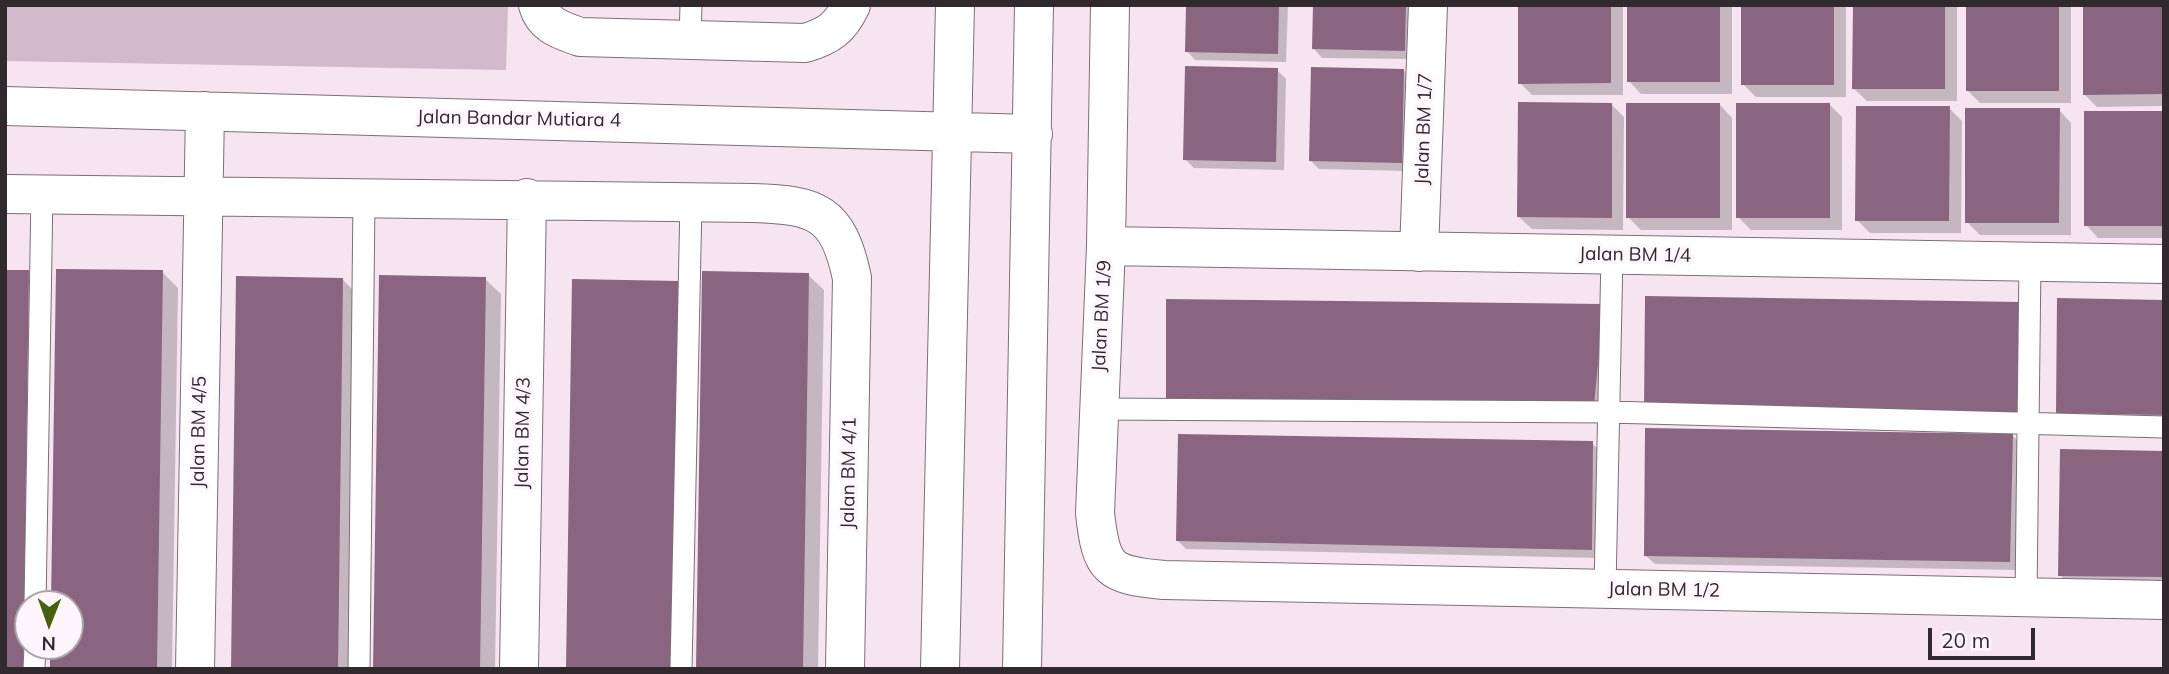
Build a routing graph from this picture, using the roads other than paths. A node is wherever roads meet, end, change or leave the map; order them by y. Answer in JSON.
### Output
{"nodes":[{"id":1,"x":538,"y":5,"type":"edge"},
{"id":2,"x":851,"y":5,"type":"edge"},
{"id":3,"x":955,"y":5,"type":"edge"},
{"id":4,"x":1034,"y":5,"type":"edge"},
{"id":5,"x":1110,"y":5,"type":"edge"},
{"id":6,"x":1428,"y":5,"type":"edge"},
{"id":7,"x":691,"y":23,"type":"edge"},
{"id":8,"x":5,"y":106,"type":"edge"},
{"id":9,"x":205,"y":111,"type":"junction"},
{"id":10,"x":954,"y":131,"type":"junction"},
{"id":11,"x":1033,"y":134,"type":"junction"},
{"id":12,"x":24,"y":194,"type":"edge"},
{"id":13,"x":203,"y":195,"type":"junction"},
{"id":14,"x":364,"y":197,"type":"junction"},
{"id":15,"x":527,"y":198,"type":"junction"},
{"id":16,"x":691,"y":202,"type":"junction"},
{"id":17,"x":1106,"y":246,"type":"junction"},
{"id":18,"x":1419,"y":252,"type":"junction"},
{"id":19,"x":1612,"y":255,"type":"junction"},
{"id":20,"x":2030,"y":261,"type":"junction"},
{"id":21,"x":2164,"y":264,"type":"edge"},
{"id":22,"x":1097,"y":409,"type":"junction"},
{"id":23,"x":1609,"y":412,"type":"junction"},
{"id":24,"x":2027,"y":424,"type":"junction"},
{"id":25,"x":2164,"y":427,"type":"edge"},
{"id":26,"x":1164,"y":580,"type":"joint"},
{"id":27,"x":1605,"y":588,"type":"junction"},
{"id":28,"x":35,"y":590,"type":"edge"},
{"id":29,"x":2026,"y":597,"type":"junction"},
{"id":30,"x":2164,"y":600,"type":"edge"},
{"id":31,"x":195,"y":669,"type":"edge"},
{"id":32,"x":359,"y":669,"type":"edge"},
{"id":33,"x":519,"y":669,"type":"edge"},
{"id":34,"x":681,"y":669,"type":"edge"},
{"id":35,"x":845,"y":669,"type":"edge"},
{"id":36,"x":940,"y":669,"type":"edge"},
{"id":37,"x":1022,"y":669,"type":"edge"}],
"edges":[{"from":1,"to":7,"type":"street"},
{"from":2,"to":7,"type":"street"},
{"from":3,"to":10,"type":"street"},
{"from":4,"to":11,"type":"street"},
{"from":5,"to":17,"type":"street","name":"Jalan BM 1/9"},
{"from":6,"to":18,"type":"street","name":"Jalan BM 1/7"},
{"from":8,"to":9,"type":"street","name":"Jalan Bandar Mutiara 4"},
{"from":9,"to":10,"type":"street","name":"Jalan Bandar Mutiara 4"},
{"from":9,"to":13,"type":"street","name":"Jalan BM 4/5"},
{"from":10,"to":11,"type":"street","name":"Jalan Bandar Mutiara 4"},
{"from":10,"to":36,"type":"street"},
{"from":11,"to":37,"type":"street"},
{"from":12,"to":13,"type":"street","name":"Jalan BM 4/1"},
{"from":12,"to":28,"type":"lane"},
{"from":13,"to":14,"type":"street","name":"Jalan BM 4/1"},
{"from":13,"to":31,"type":"street","name":"Jalan BM 4/5"},
{"from":14,"to":15,"type":"street","name":"Jalan BM 4/1"},
{"from":14,"to":32,"type":"lane"},
{"from":15,"to":16,"type":"street","name":"Jalan BM 4/1"},
{"from":15,"to":33,"type":"street","name":"Jalan BM 4/3"},
{"from":16,"to":34,"type":"lane"},
{"from":16,"to":35,"type":"street","name":"Jalan BM 4/1"},
{"from":17,"to":18,"type":"street","name":"Jalan BM 1/4"},
{"from":17,"to":22,"type":"street","name":"Jalan BM 1/9"},
{"from":18,"to":19,"type":"street","name":"Jalan BM 1/4"},
{"from":19,"to":20,"type":"street","name":"Jalan BM 1/4"},
{"from":19,"to":23,"type":"lane"},
{"from":20,"to":21,"type":"street","name":"Jalan BM 1/4"},
{"from":20,"to":24,"type":"lane"},
{"from":22,"to":23,"type":"lane"},
{"from":22,"to":26,"type":"street","name":"Jalan BM 1/9"},
{"from":23,"to":24,"type":"lane"},
{"from":23,"to":27,"type":"lane"},
{"from":24,"to":25,"type":"lane"},
{"from":24,"to":29,"type":"lane"},
{"from":26,"to":27,"type":"street","name":"Jalan BM 1/2"},
{"from":27,"to":29,"type":"street","name":"Jalan BM 1/2"},
{"from":29,"to":30,"type":"street","name":"Jalan BM 1/2"}]}
